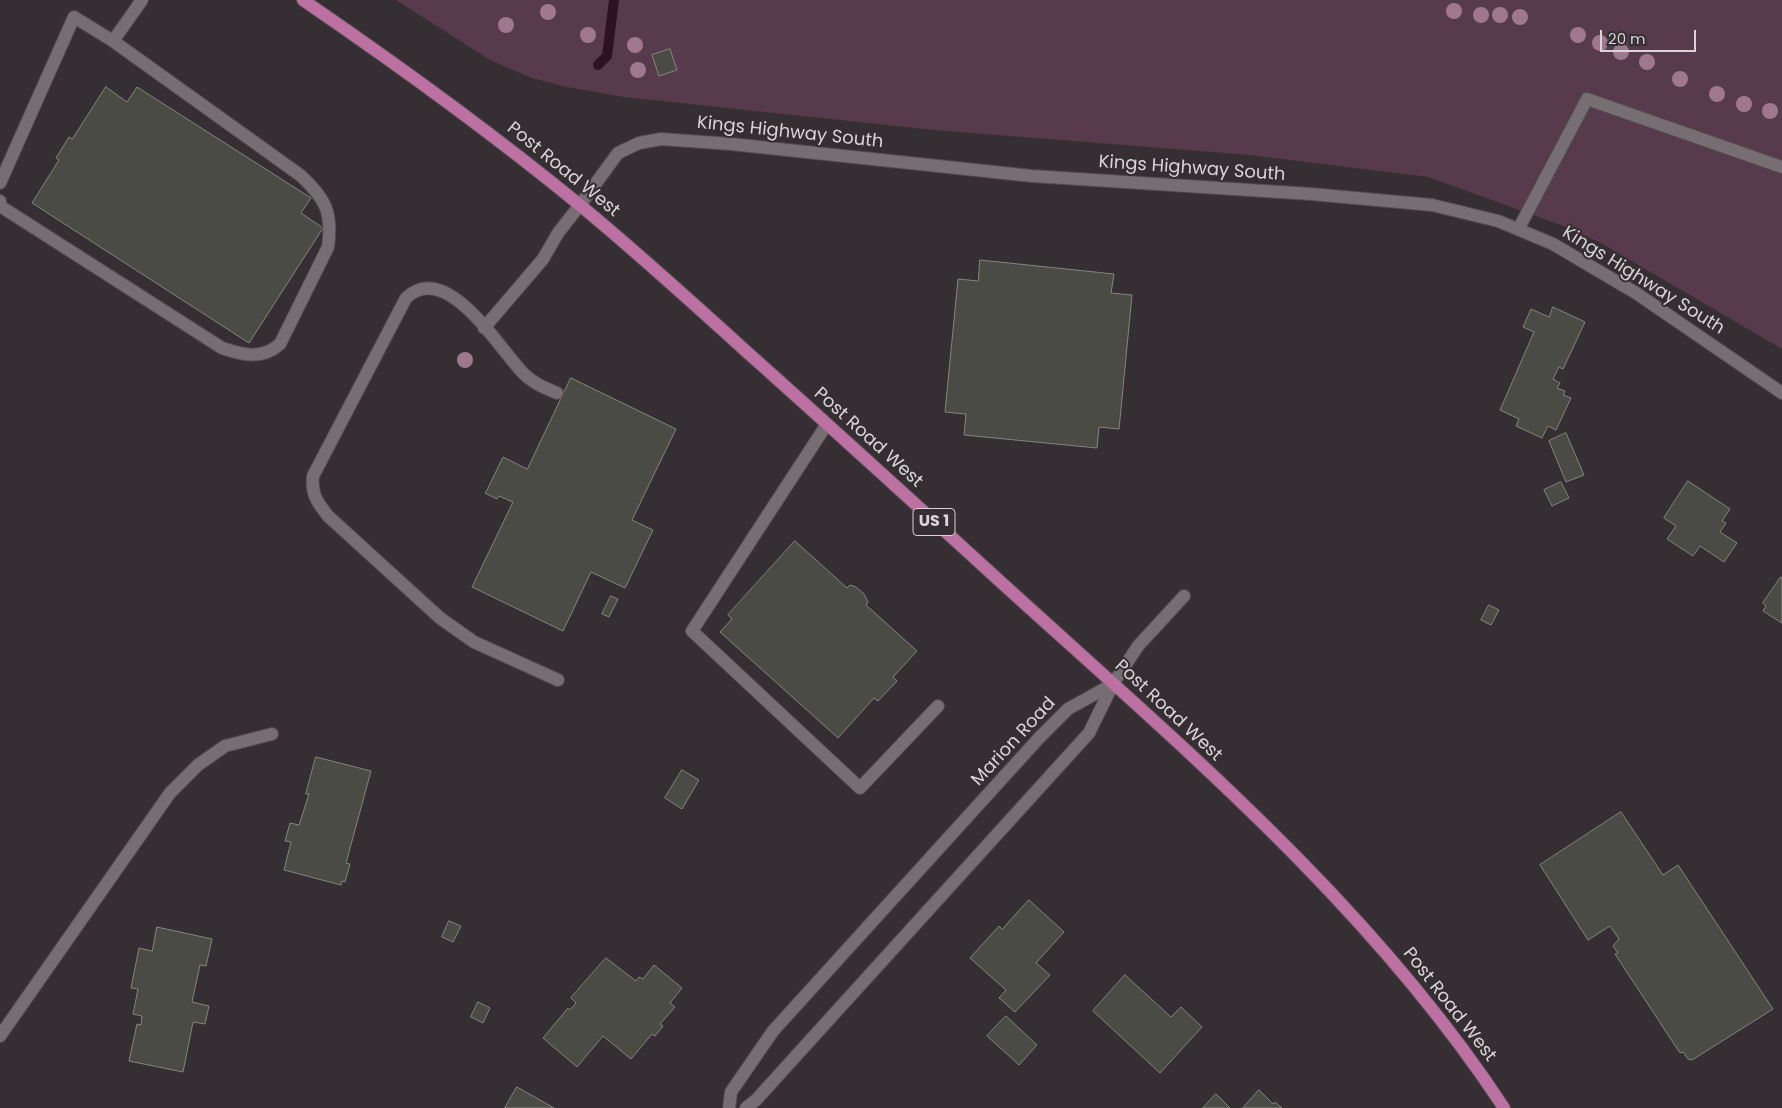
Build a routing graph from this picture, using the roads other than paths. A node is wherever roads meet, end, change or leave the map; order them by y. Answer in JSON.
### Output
{"nodes":[{"id":1,"x":142,"y":0,"type":"edge"},
{"id":2,"x":303,"y":0,"type":"edge"},
{"id":3,"x":113,"y":41,"type":"junction"},
{"id":4,"x":1782,"y":167,"type":"edge"},
{"id":5,"x":0,"y":183,"type":"edge"},
{"id":6,"x":0,"y":202,"type":"edge"},
{"id":7,"x":580,"y":205,"type":"junction"},
{"id":8,"x":1519,"y":228,"type":"junction"},
{"id":9,"x":484,"y":328,"type":"junction"},
{"id":10,"x":557,"y":393,"type":"dead end"},
{"id":11,"x":1782,"y":393,"type":"edge"},
{"id":12,"x":827,"y":424,"type":"junction"},
{"id":13,"x":1184,"y":596,"type":"dead end"},
{"id":14,"x":558,"y":680,"type":"dead end"},
{"id":15,"x":1113,"y":684,"type":"junction"},
{"id":16,"x":938,"y":706,"type":"dead end"},
{"id":17,"x":272,"y":734,"type":"dead end"},
{"id":18,"x":0,"y":1036,"type":"edge"},
{"id":19,"x":729,"y":1108,"type":"edge"},
{"id":20,"x":746,"y":1108,"type":"edge"},
{"id":21,"x":1504,"y":1108,"type":"edge"}],
"edges":[{"from":1,"to":3,"type":"street"},
{"from":2,"to":7,"type":"main road","name":"Post Road West","number":"US 1"},
{"from":3,"to":5,"type":"street"},
{"from":3,"to":6,"type":"street"},
{"from":4,"to":8,"type":"street"},
{"from":7,"to":8,"type":"street","name":"Kings Highway South"},
{"from":7,"to":9,"type":"street","name":"Kings Highway South"},
{"from":7,"to":12,"type":"main road","name":"Post Road West","number":"US 1"},
{"from":8,"to":11,"type":"street","name":"Kings Highway South"},
{"from":9,"to":10,"type":"street"},
{"from":9,"to":14,"type":"street"},
{"from":12,"to":15,"type":"main road","name":"Post Road West","number":"US 1"},
{"from":12,"to":16,"type":"street"},
{"from":13,"to":15,"type":"street"},
{"from":15,"to":19,"type":"street","name":"Marion Road"},
{"from":15,"to":20,"type":"street"},
{"from":15,"to":21,"type":"main road","name":"Post Road West","number":"US 1"},
{"from":17,"to":18,"type":"street"}]}
